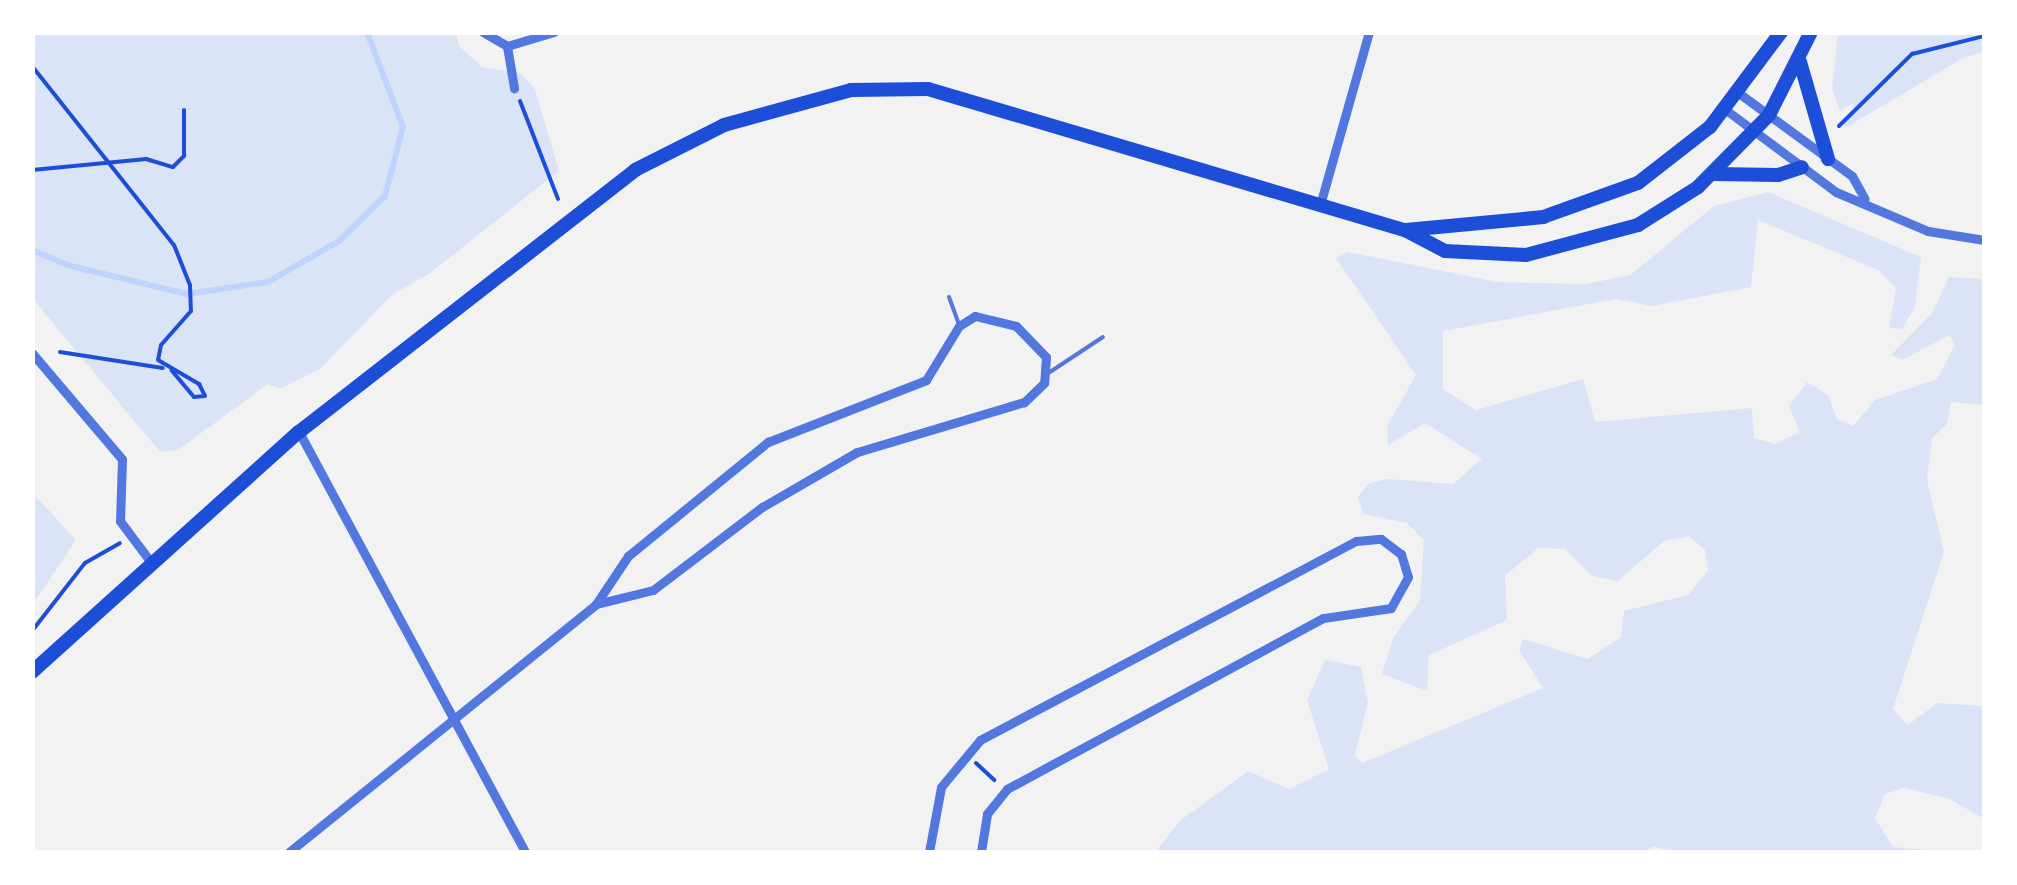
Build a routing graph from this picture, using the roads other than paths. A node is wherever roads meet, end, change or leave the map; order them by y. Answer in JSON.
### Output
{"nodes":[{"id":1,"x":483,"y":32,"type":"edge"},
{"id":2,"x":554,"y":32,"type":"edge"},
{"id":3,"x":1369,"y":32,"type":"edge"},
{"id":4,"x":1781,"y":32,"type":"edge"},
{"id":5,"x":1811,"y":32,"type":"edge"},
{"id":6,"x":507,"y":46,"type":"junction"},
{"id":7,"x":1800,"y":62,"type":"junction"},
{"id":8,"x":514,"y":88,"type":"road end"},
{"id":9,"x":1740,"y":94,"type":"junction"},
{"id":10,"x":1726,"y":110,"type":"junction"},
{"id":11,"x":1769,"y":115,"type":"junction"},
{"id":12,"x":1756,"y":132,"type":"junction"},
{"id":13,"x":1828,"y":159,"type":"junction"},
{"id":14,"x":1802,"y":167,"type":"junction"},
{"id":15,"x":1715,"y":174,"type":"junction"},
{"id":16,"x":1864,"y":199,"type":"junction"},
{"id":17,"x":1320,"y":205,"type":"junction"},
{"id":18,"x":1405,"y":230,"type":"junction"},
{"id":19,"x":1984,"y":240,"type":"edge"},
{"id":20,"x":949,"y":296,"type":"dead end"},
{"id":21,"x":957,"y":330,"type":"junction"},
{"id":22,"x":1103,"y":337,"type":"dead end"},
{"id":23,"x":32,"y":353,"type":"edge"},
{"id":24,"x":1048,"y":374,"type":"junction"},
{"id":25,"x":300,"y":432,"type":"junction"},
{"id":26,"x":150,"y":561,"type":"junction"},
{"id":27,"x":596,"y":604,"type":"junction"},
{"id":28,"x":36,"y":664,"type":"edge"},
{"id":29,"x":452,"y":717,"type":"junction"},
{"id":30,"x":289,"y":852,"type":"edge"},
{"id":31,"x":525,"y":852,"type":"edge"},
{"id":32,"x":929,"y":852,"type":"edge"},
{"id":33,"x":981,"y":852,"type":"edge"}],
"edges":[{"from":1,"to":6,"type":"street"},
{"from":2,"to":6,"type":"street"},
{"from":3,"to":17,"type":"street"},
{"from":4,"to":9,"type":"main road"},
{"from":5,"to":7,"type":"main road"},
{"from":6,"to":8,"type":"street"},
{"from":7,"to":11,"type":"main road"},
{"from":7,"to":13,"type":"main road"},
{"from":9,"to":10,"type":"main road"},
{"from":9,"to":11,"type":"street"},
{"from":10,"to":12,"type":"street"},
{"from":10,"to":18,"type":"main road"},
{"from":11,"to":12,"type":"main road"},
{"from":11,"to":13,"type":"street"},
{"from":12,"to":14,"type":"street"},
{"from":12,"to":15,"type":"main road"},
{"from":13,"to":16,"type":"street"},
{"from":14,"to":15,"type":"main road"},
{"from":14,"to":16,"type":"street"},
{"from":15,"to":18,"type":"main road"},
{"from":16,"to":19,"type":"street"},
{"from":17,"to":18,"type":"main road"},
{"from":17,"to":25,"type":"main road"},
{"from":20,"to":21,"type":"lane"},
{"from":21,"to":24,"type":"street"},
{"from":21,"to":27,"type":"street"},
{"from":22,"to":24,"type":"lane"},
{"from":23,"to":26,"type":"street"},
{"from":24,"to":27,"type":"street"},
{"from":25,"to":26,"type":"main road"},
{"from":25,"to":29,"type":"street"},
{"from":26,"to":28,"type":"main road"},
{"from":27,"to":29,"type":"street"},
{"from":29,"to":30,"type":"street"},
{"from":29,"to":31,"type":"street"},
{"from":32,"to":33,"type":"street"}]}
